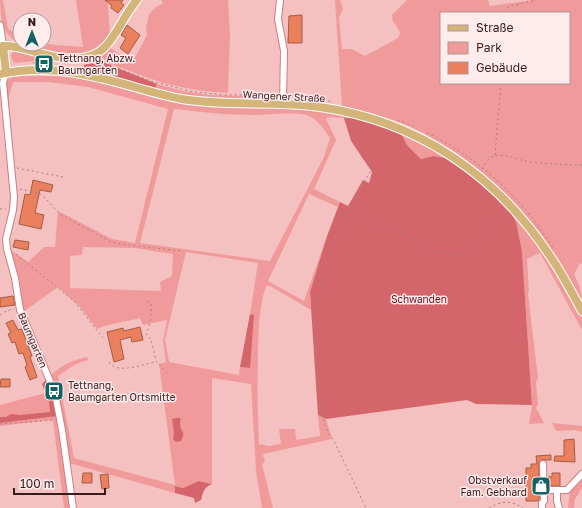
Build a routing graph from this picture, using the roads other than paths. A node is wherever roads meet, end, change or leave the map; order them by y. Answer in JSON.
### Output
{"nodes":[{"id":1,"x":137,"y":0,"type":"edge"},
{"id":2,"x":280,"y":0,"type":"edge"},
{"id":3,"x":0,"y":25,"type":"edge"},
{"id":4,"x":3,"y":46,"type":"junction"},
{"id":5,"x":3,"y":74,"type":"edge"},
{"id":6,"x":283,"y":104,"type":"junction"},
{"id":7,"x":582,"y":311,"type":"edge"},
{"id":8,"x":543,"y":464,"type":"dead end"},
{"id":9,"x":582,"y":474,"type":"edge"},
{"id":10,"x":544,"y":490,"type":"junction"},
{"id":11,"x":556,"y":491,"type":"junction"},
{"id":12,"x":74,"y":508,"type":"edge"},
{"id":13,"x":542,"y":508,"type":"edge"},
{"id":14,"x":559,"y":508,"type":"edge"}],
"edges":[{"from":1,"to":4,"type":"main road"},
{"from":2,"to":6,"type":"street"},
{"from":3,"to":4,"type":"street"},
{"from":4,"to":5,"type":"main road"},
{"from":5,"to":6,"type":"main road","name":"Wangener Straße"},
{"from":5,"to":12,"type":"street","name":"Baumgarten"},
{"from":6,"to":7,"type":"main road","name":"Wangener Straße"},
{"from":8,"to":10,"type":"street"},
{"from":9,"to":11,"type":"street"},
{"from":10,"to":11,"type":"street"},
{"from":10,"to":13,"type":"street"},
{"from":11,"to":14,"type":"street"}]}
